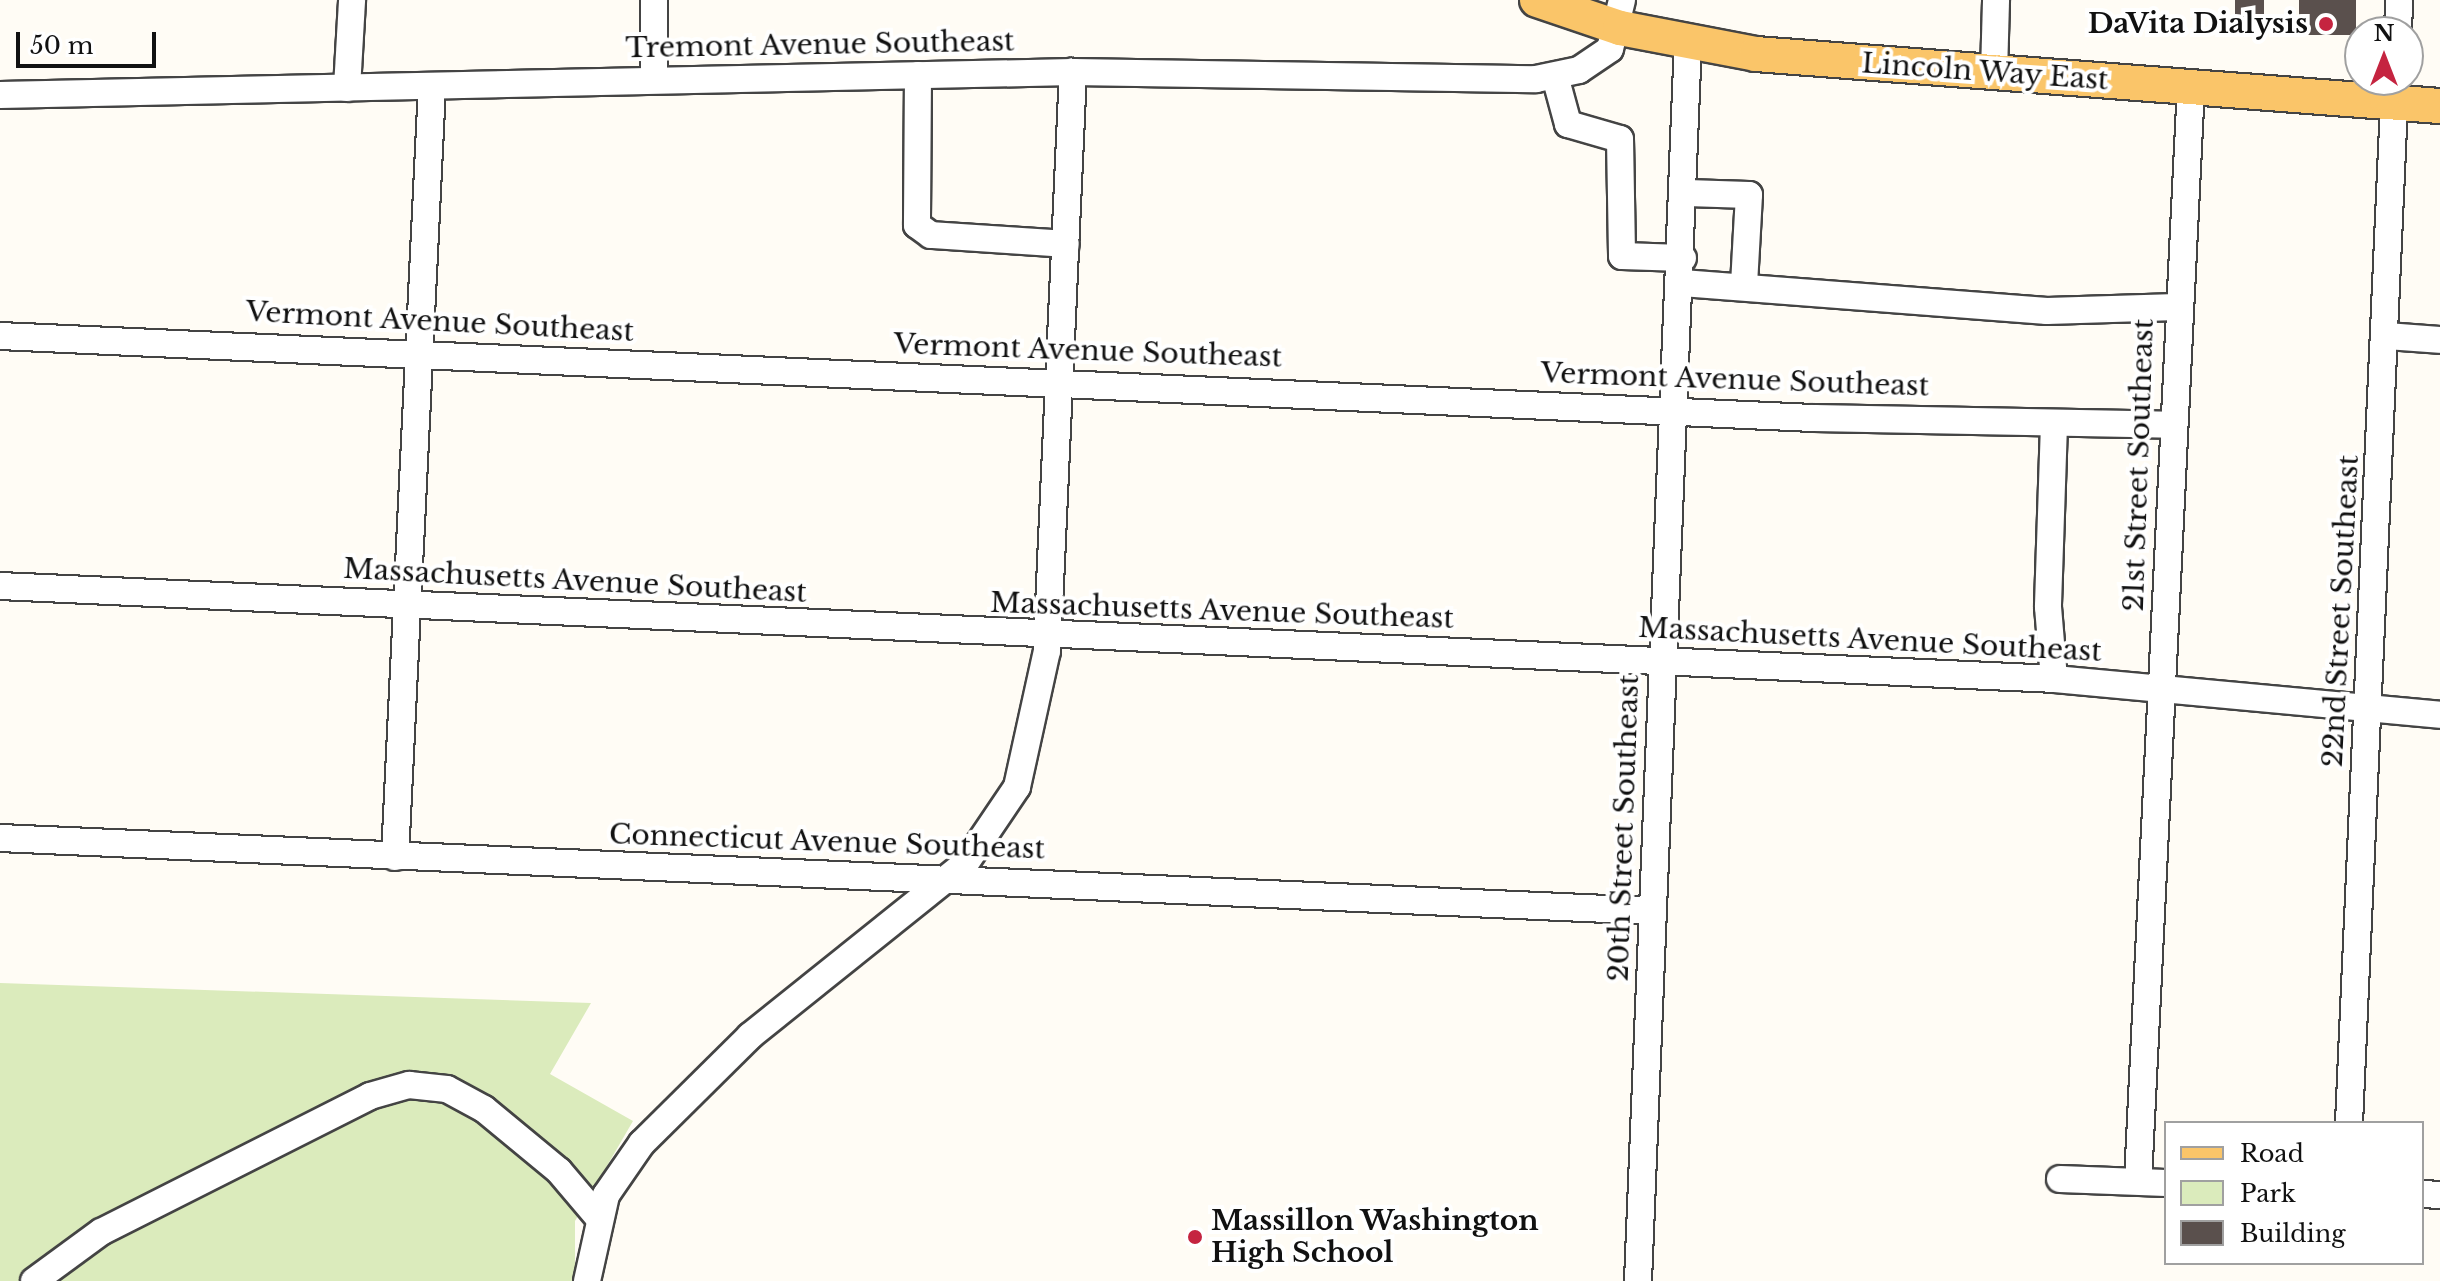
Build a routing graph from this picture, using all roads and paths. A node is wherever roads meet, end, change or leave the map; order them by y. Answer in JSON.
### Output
{"nodes":[{"id":1,"x":352,"y":0,"type":"edge"},
{"id":2,"x":654,"y":0,"type":"edge"},
{"id":3,"x":1537,"y":0,"type":"edge"},
{"id":4,"x":1641,"y":0,"type":"edge"},
{"id":5,"x":1996,"y":0,"type":"edge"},
{"id":6,"x":1621,"y":14,"type":"edge"},
{"id":7,"x":1688,"y":42,"type":"junction"},
{"id":8,"x":1073,"y":72,"type":"junction"},
{"id":9,"x":1994,"y":73,"type":"junction"},
{"id":10,"x":918,"y":75,"type":"junction"},
{"id":11,"x":1555,"y":76,"type":"junction"},
{"id":12,"x":654,"y":80,"type":"junction"},
{"id":13,"x":432,"y":86,"type":"junction"},
{"id":14,"x":2191,"y":87,"type":"junction"},
{"id":15,"x":347,"y":88,"type":"junction"},
{"id":16,"x":2344,"y":90,"type":"edge"},
{"id":17,"x":0,"y":95,"type":"edge"},
{"id":18,"x":2395,"y":96,"type":"edge"},
{"id":19,"x":2410,"y":96,"type":"edge"},
{"id":20,"x":2440,"y":106,"type":"edge"},
{"id":21,"x":1687,"y":193,"type":"junction"},
{"id":22,"x":1066,"y":244,"type":"junction"},
{"id":23,"x":1683,"y":271,"type":"junction"},
{"id":24,"x":1744,"y":284,"type":"junction"},
{"id":25,"x":2177,"y":307,"type":"junction"},
{"id":26,"x":0,"y":336,"type":"edge"},
{"id":27,"x":2386,"y":336,"type":"junction"},
{"id":28,"x":2440,"y":340,"type":"edge"},
{"id":29,"x":421,"y":353,"type":"junction"},
{"id":30,"x":1061,"y":382,"type":"junction"},
{"id":31,"x":1676,"y":410,"type":"junction"},
{"id":32,"x":2054,"y":424,"type":"junction"},
{"id":33,"x":2172,"y":425,"type":"junction"},
{"id":34,"x":0,"y":586,"type":"edge"},
{"id":35,"x":411,"y":606,"type":"junction"},
{"id":36,"x":1048,"y":635,"type":"junction"},
{"id":37,"x":1663,"y":661,"type":"junction"},
{"id":38,"x":2054,"y":679,"type":"junction"},
{"id":39,"x":2162,"y":690,"type":"junction"},
{"id":40,"x":2368,"y":710,"type":"junction"},
{"id":41,"x":2440,"y":715,"type":"edge"},
{"id":42,"x":0,"y":838,"type":"edge"},
{"id":43,"x":395,"y":857,"type":"junction"},
{"id":44,"x":947,"y":879,"type":"junction"},
{"id":45,"x":1651,"y":911,"type":"junction"},
{"id":46,"x":2349,"y":1121,"type":"edge"},
{"id":47,"x":2060,"y":1179,"type":"dead end"},
{"id":48,"x":2138,"y":1181,"type":"junction"},
{"id":49,"x":2164,"y":1183,"type":"edge"},
{"id":50,"x":598,"y":1217,"type":"junction"},
{"id":51,"x":34,"y":1281,"type":"edge"},
{"id":52,"x":587,"y":1281,"type":"edge"},
{"id":53,"x":1638,"y":1281,"type":"edge"}],
"edges":[{"from":1,"to":15,"type":"street"},
{"from":2,"to":12,"type":"street"},
{"from":3,"to":6,"type":"main road","name":"Lincoln Way East"},
{"from":4,"to":6,"type":"street","name":"Tremont Avenue Southeast"},
{"from":5,"to":9,"type":"street"},
{"from":6,"to":7,"type":"main road","name":"Lincoln Way East"},
{"from":6,"to":11,"type":"street","name":"Tremont Avenue Southeast"},
{"from":7,"to":9,"type":"main road","name":"Lincoln Way East"},
{"from":7,"to":21,"type":"street","name":"20th Street Southeast"},
{"from":8,"to":10,"type":"street","name":"Tremont Avenue Southeast"},
{"from":8,"to":11,"type":"street","name":"Tremont Avenue Southeast"},
{"from":8,"to":22,"type":"street"},
{"from":9,"to":14,"type":"main road","name":"Lincoln Way East"},
{"from":10,"to":12,"type":"street","name":"Tremont Avenue Southeast"},
{"from":10,"to":22,"type":"street"},
{"from":11,"to":23,"type":"street"},
{"from":12,"to":13,"type":"street","name":"Tremont Avenue Southeast"},
{"from":13,"to":15,"type":"street","name":"Tremont Avenue Southeast"},
{"from":13,"to":29,"type":"street"},
{"from":14,"to":16,"type":"main road","name":"Lincoln Way East"},
{"from":14,"to":25,"type":"street","name":"21st Street Southeast"},
{"from":15,"to":17,"type":"street","name":"Tremont Avenue Southeast"},
{"from":18,"to":27,"type":"street","name":"22nd Street Southeast"},
{"from":19,"to":20,"type":"main road","name":"Lincoln Way East"},
{"from":21,"to":23,"type":"street","name":"20th Street Southeast"},
{"from":21,"to":24,"type":"street"},
{"from":22,"to":30,"type":"street"},
{"from":23,"to":24,"type":"street"},
{"from":23,"to":31,"type":"street","name":"20th Street Southeast"},
{"from":24,"to":25,"type":"street"},
{"from":25,"to":33,"type":"street","name":"21st Street Southeast"},
{"from":26,"to":29,"type":"street","name":"Vermont Avenue Southeast"},
{"from":27,"to":28,"type":"street"},
{"from":27,"to":40,"type":"street","name":"22nd Street Southeast"},
{"from":29,"to":30,"type":"street","name":"Vermont Avenue Southeast"},
{"from":29,"to":35,"type":"street"},
{"from":30,"to":31,"type":"street","name":"Vermont Avenue Southeast"},
{"from":30,"to":36,"type":"street"},
{"from":31,"to":32,"type":"street","name":"Vermont Avenue Southeast"},
{"from":31,"to":37,"type":"street","name":"20th Street Southeast"},
{"from":32,"to":33,"type":"street","name":"Vermont Avenue Southeast"},
{"from":32,"to":38,"type":"street"},
{"from":33,"to":39,"type":"street","name":"21st Street Southeast"},
{"from":34,"to":35,"type":"street","name":"Massachusetts Avenue Southeast"},
{"from":35,"to":36,"type":"street","name":"Massachusetts Avenue Southeast"},
{"from":35,"to":43,"type":"street"},
{"from":36,"to":37,"type":"street","name":"Massachusetts Avenue Southeast"},
{"from":36,"to":44,"type":"street"},
{"from":37,"to":38,"type":"street","name":"Massachusetts Avenue Southeast"},
{"from":37,"to":45,"type":"street","name":"20th Street Southeast"},
{"from":38,"to":39,"type":"street","name":"Massachusetts Avenue Southeast"},
{"from":39,"to":40,"type":"street","name":"Massachusetts Avenue Southeast"},
{"from":39,"to":48,"type":"street","name":"21st Street Southeast"},
{"from":40,"to":41,"type":"street","name":"Massachusetts Avenue Southeast"},
{"from":40,"to":46,"type":"street","name":"22nd Street Southeast"},
{"from":42,"to":43,"type":"street","name":"Connecticut Avenue Southeast"},
{"from":43,"to":44,"type":"street","name":"Connecticut Avenue Southeast"},
{"from":44,"to":45,"type":"street","name":"Connecticut Avenue Southeast"},
{"from":44,"to":50,"type":"street"},
{"from":45,"to":53,"type":"street","name":"20th Street Southeast"},
{"from":47,"to":48,"type":"street"},
{"from":48,"to":49,"type":"street"},
{"from":50,"to":51,"type":"street"},
{"from":50,"to":52,"type":"street"}]}
